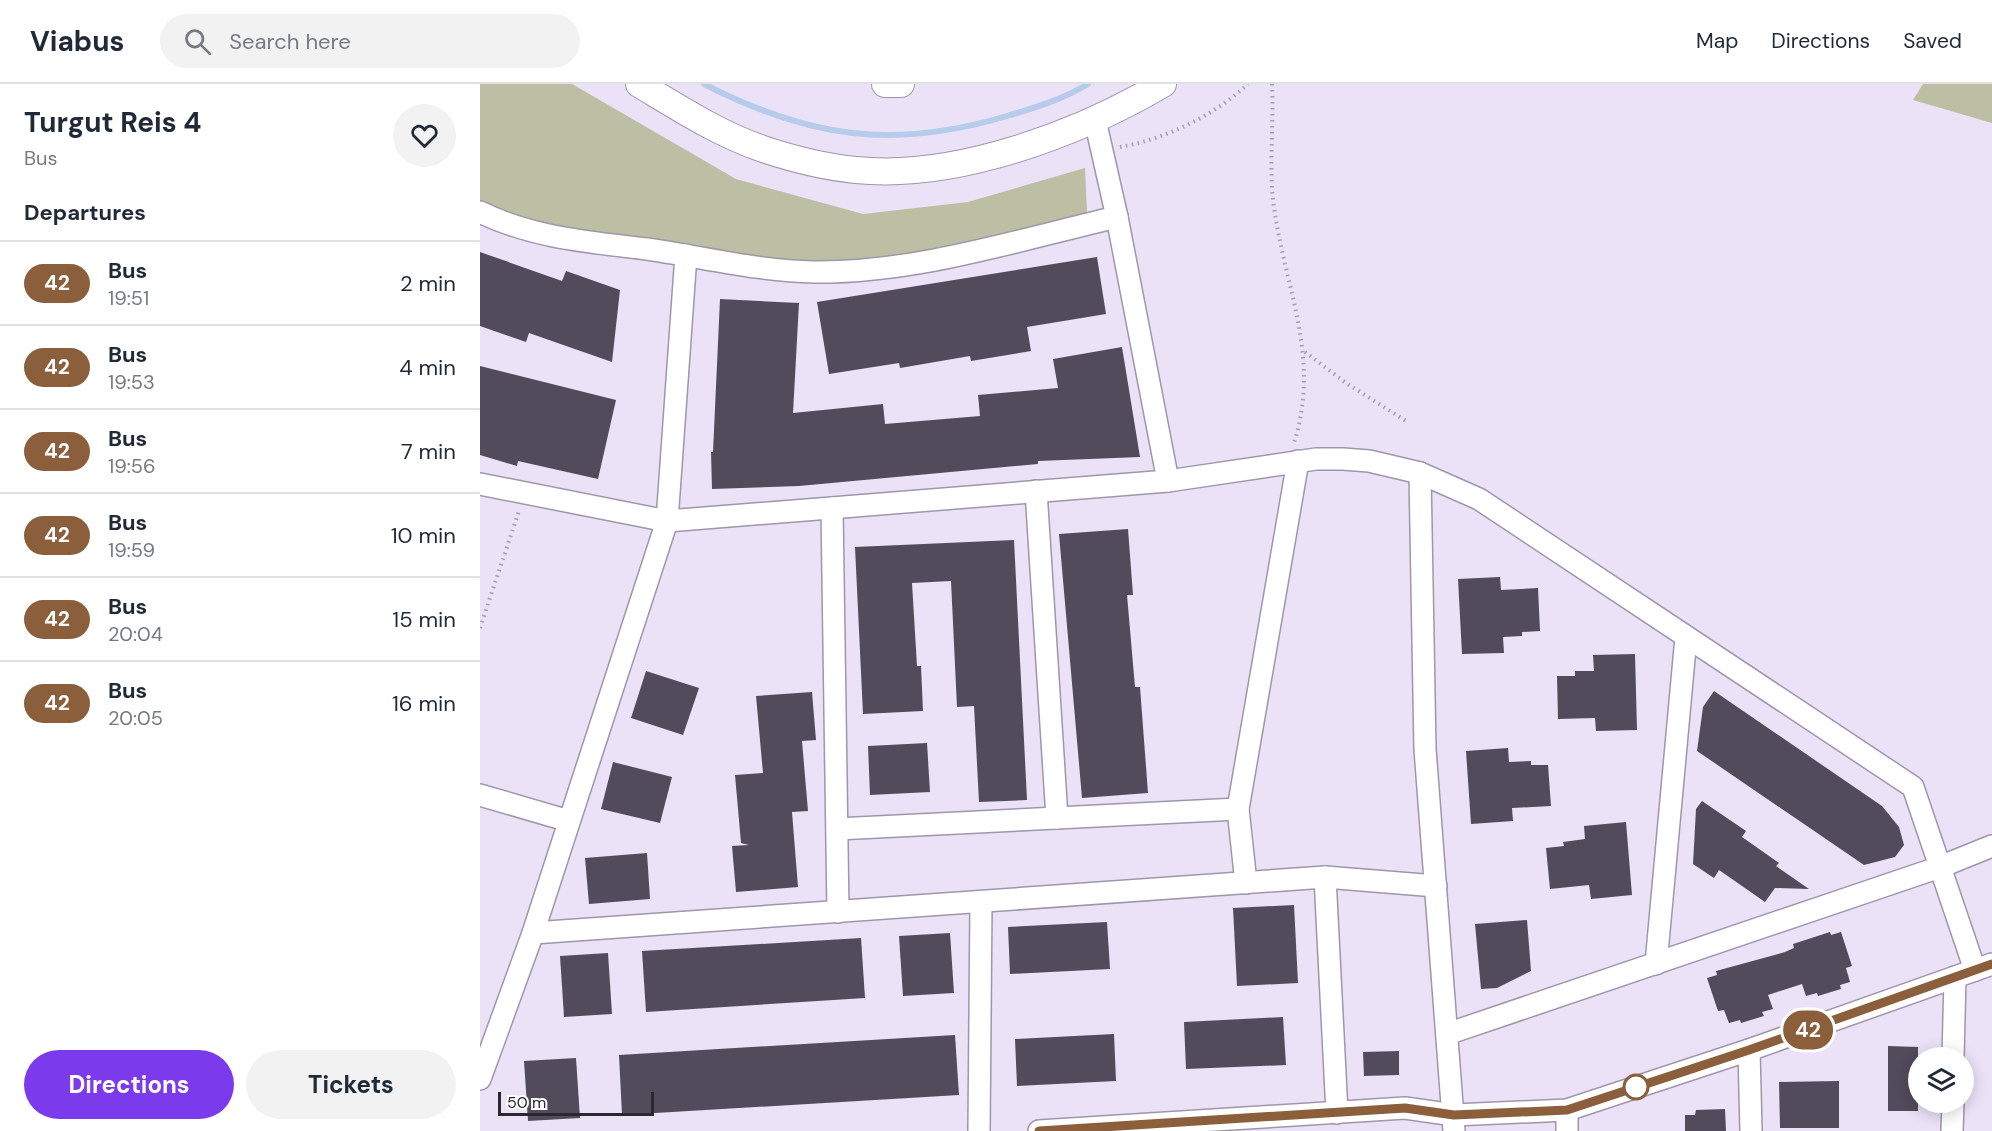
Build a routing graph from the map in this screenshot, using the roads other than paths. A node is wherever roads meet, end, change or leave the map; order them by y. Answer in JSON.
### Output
{"nodes":[{"id":1,"x":639,"y":84,"type":"edge"},
{"id":2,"x":885,"y":84,"type":"edge"},
{"id":3,"x":901,"y":84,"type":"edge"},
{"id":4,"x":1163,"y":84,"type":"edge"},
{"id":5,"x":1095,"y":120,"type":"junction"},
{"id":6,"x":480,"y":212,"type":"edge"},
{"id":7,"x":1117,"y":217,"type":"junction"},
{"id":8,"x":686,"y":255,"type":"junction"},
{"id":9,"x":1292,"y":462,"type":"junction"},
{"id":10,"x":1420,"y":473,"type":"junction"},
{"id":11,"x":1168,"y":481,"type":"junction"},
{"id":12,"x":480,"y":484,"type":"edge"},
{"id":13,"x":1036,"y":491,"type":"junction"},
{"id":14,"x":832,"y":508,"type":"junction"},
{"id":15,"x":667,"y":521,"type":"junction"},
{"id":16,"x":1686,"y":637,"type":"junction"},
{"id":17,"x":480,"y":795,"type":"edge"},
{"id":18,"x":1238,"y":809,"type":"junction"},
{"id":19,"x":1057,"y":818,"type":"junction"},
{"id":20,"x":569,"y":821,"type":"junction"},
{"id":21,"x":837,"y":829,"type":"junction"},
{"id":22,"x":1992,"y":846,"type":"edge"},
{"id":23,"x":1940,"y":867,"type":"junction"},
{"id":24,"x":1326,"y":877,"type":"junction"},
{"id":25,"x":1246,"y":883,"type":"junction"},
{"id":26,"x":1436,"y":886,"type":"junction"},
{"id":27,"x":981,"y":902,"type":"junction"},
{"id":28,"x":838,"y":912,"type":"junction"},
{"id":29,"x":533,"y":933,"type":"junction"},
{"id":30,"x":1656,"y":964,"type":"junction"},
{"id":31,"x":1984,"y":967,"type":"edge"},
{"id":32,"x":1955,"y":977,"type":"junction"},
{"id":33,"x":489,"y":1026,"type":"edge"},
{"id":34,"x":1448,"y":1034,"type":"junction"},
{"id":35,"x":1953,"y":1047,"type":"edge"},
{"id":36,"x":1749,"y":1050,"type":"junction"},
{"id":37,"x":480,"y":1079,"type":"edge"},
{"id":38,"x":1567,"y":1110,"type":"junction"},
{"id":39,"x":1337,"y":1113,"type":"junction"},
{"id":40,"x":1953,"y":1113,"type":"edge"},
{"id":41,"x":1454,"y":1123,"type":"edge"},
{"id":42,"x":1215,"y":1126,"type":"edge"},
{"id":43,"x":979,"y":1131,"type":"edge"},
{"id":44,"x":1039,"y":1131,"type":"edge"},
{"id":45,"x":1567,"y":1131,"type":"edge"},
{"id":46,"x":1751,"y":1131,"type":"edge"},
{"id":47,"x":1952,"y":1131,"type":"edge"}],
"edges":[{"from":1,"to":5,"type":"main road"},
{"from":2,"to":3,"type":"main road"},
{"from":4,"to":5,"type":"main road"},
{"from":5,"to":7,"type":"street"},
{"from":6,"to":8,"type":"street"},
{"from":7,"to":8,"type":"street"},
{"from":7,"to":11,"type":"street"},
{"from":8,"to":15,"type":"street"},
{"from":9,"to":10,"type":"street"},
{"from":9,"to":11,"type":"street"},
{"from":9,"to":18,"type":"street"},
{"from":10,"to":16,"type":"street"},
{"from":10,"to":26,"type":"street"},
{"from":11,"to":13,"type":"street"},
{"from":12,"to":15,"type":"street"},
{"from":13,"to":14,"type":"street"},
{"from":13,"to":19,"type":"street"},
{"from":14,"to":15,"type":"street"},
{"from":14,"to":21,"type":"street"},
{"from":15,"to":20,"type":"street"},
{"from":16,"to":23,"type":"street"},
{"from":16,"to":30,"type":"street"},
{"from":17,"to":20,"type":"street"},
{"from":18,"to":19,"type":"street"},
{"from":18,"to":25,"type":"street"},
{"from":19,"to":21,"type":"street"},
{"from":20,"to":29,"type":"street"},
{"from":21,"to":28,"type":"street"},
{"from":22,"to":23,"type":"street"},
{"from":23,"to":30,"type":"street"},
{"from":23,"to":31,"type":"street"},
{"from":24,"to":25,"type":"street"},
{"from":24,"to":26,"type":"street"},
{"from":24,"to":39,"type":"street"},
{"from":25,"to":27,"type":"street"},
{"from":26,"to":34,"type":"street"},
{"from":27,"to":28,"type":"street"},
{"from":27,"to":43,"type":"street"},
{"from":28,"to":29,"type":"street"},
{"from":29,"to":33,"type":"street"},
{"from":30,"to":34,"type":"street"},
{"from":31,"to":32,"type":"street"},
{"from":32,"to":35,"type":"street"},
{"from":32,"to":36,"type":"street"},
{"from":33,"to":37,"type":"street"},
{"from":34,"to":41,"type":"street"},
{"from":36,"to":38,"type":"street"},
{"from":36,"to":46,"type":"street"},
{"from":38,"to":41,"type":"street"},
{"from":38,"to":45,"type":"street"},
{"from":39,"to":41,"type":"street"},
{"from":39,"to":42,"type":"street"},
{"from":40,"to":47,"type":"street"},
{"from":42,"to":44,"type":"street"}]}
